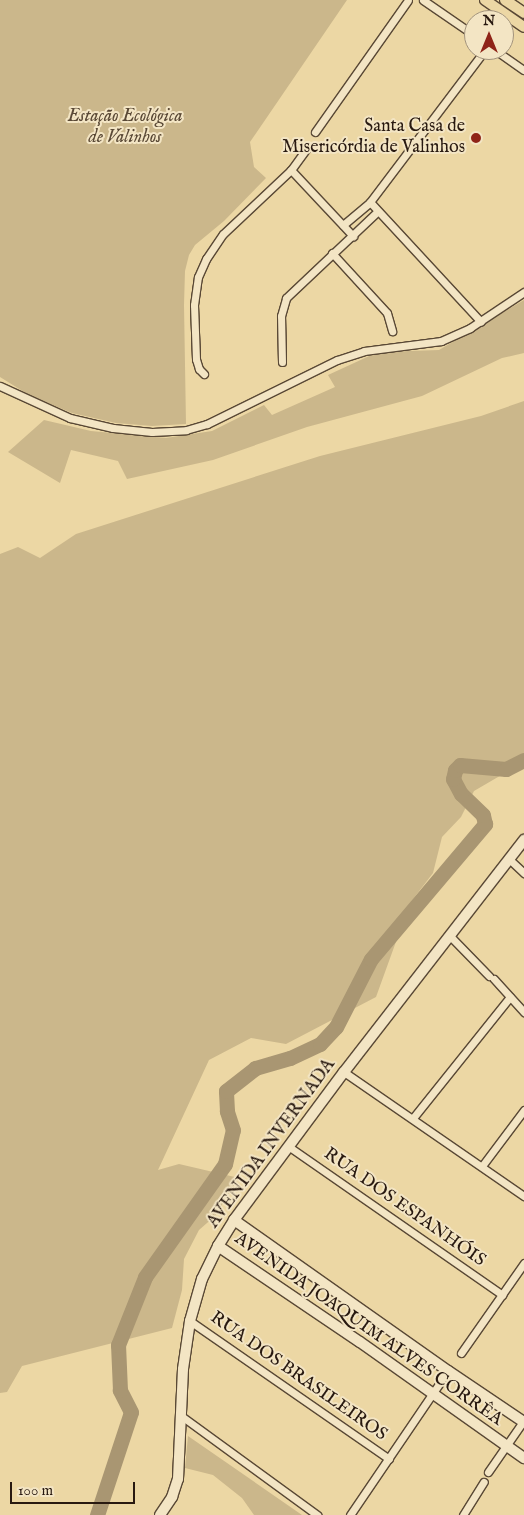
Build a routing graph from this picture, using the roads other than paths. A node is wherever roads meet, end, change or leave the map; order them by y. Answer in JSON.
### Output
{"nodes":[{"id":1,"x":408,"y":0,"type":"edge"},
{"id":2,"x":423,"y":0,"type":"edge"},
{"id":3,"x":485,"y":0,"type":"edge"},
{"id":4,"x":505,"y":0,"type":"edge"},
{"id":5,"x":499,"y":10,"type":"edge"},
{"id":6,"x":524,"y":13,"type":"edge"},
{"id":7,"x":514,"y":21,"type":"edge"},
{"id":8,"x":464,"y":29,"type":"edge"},
{"id":9,"x":524,"y":33,"type":"edge"},
{"id":10,"x":476,"y":60,"type":"edge"},
{"id":11,"x":510,"y":60,"type":"edge"},
{"id":12,"x":524,"y":70,"type":"edge"},
{"id":13,"x":315,"y":132,"type":"dead end"},
{"id":14,"x":307,"y":148,"type":"dead end"},
{"id":15,"x":290,"y":170,"type":"junction"},
{"id":16,"x":370,"y":202,"type":"junction"},
{"id":17,"x":377,"y":212,"type":"junction"},
{"id":18,"x":343,"y":225,"type":"junction"},
{"id":19,"x":352,"y":236,"type":"junction"},
{"id":20,"x":332,"y":253,"type":"junction"},
{"id":21,"x":524,"y":292,"type":"edge"},
{"id":22,"x":481,"y":322,"type":"junction"},
{"id":23,"x":392,"y":331,"type":"dead end"},
{"id":24,"x":282,"y":362,"type":"dead end"},
{"id":25,"x":204,"y":374,"type":"dead end"},
{"id":26,"x":0,"y":386,"type":"edge"},
{"id":27,"x":524,"y":840,"type":"edge"},
{"id":28,"x":509,"y":860,"type":"junction"},
{"id":29,"x":524,"y":873,"type":"edge"},
{"id":30,"x":450,"y":936,"type":"junction"},
{"id":31,"x":510,"y":997,"type":"junction"},
{"id":32,"x":524,"y":1012,"type":"edge"},
{"id":33,"x":344,"y":1072,"type":"junction"},
{"id":34,"x":524,"y":1110,"type":"edge"},
{"id":35,"x":413,"y":1118,"type":"junction"},
{"id":36,"x":288,"y":1146,"type":"junction"},
{"id":37,"x":482,"y":1166,"type":"junction"},
{"id":38,"x":524,"y":1196,"type":"edge"},
{"id":39,"x":234,"y":1220,"type":"junction"},
{"id":40,"x":218,"y":1246,"type":"junction"},
{"id":41,"x":524,"y":1263,"type":"edge"},
{"id":42,"x":502,"y":1295,"type":"junction"},
{"id":43,"x":190,"y":1321,"type":"junction"},
{"id":44,"x":461,"y":1353,"type":"dead end"},
{"id":45,"x":448,"y":1371,"type":"junction"},
{"id":46,"x":434,"y":1394,"type":"junction"},
{"id":47,"x":180,"y":1415,"type":"junction"},
{"id":48,"x":524,"y":1421,"type":"edge"},
{"id":49,"x":507,"y":1446,"type":"junction"},
{"id":50,"x":524,"y":1458,"type":"edge"},
{"id":51,"x":389,"y":1459,"type":"junction"},
{"id":52,"x":488,"y":1472,"type":"dead end"},
{"id":53,"x":484,"y":1482,"type":"dead end"},
{"id":54,"x":160,"y":1515,"type":"edge"},
{"id":55,"x":318,"y":1515,"type":"edge"},
{"id":56,"x":350,"y":1515,"type":"edge"},
{"id":57,"x":463,"y":1515,"type":"edge"}],
"edges":[{"from":1,"to":13,"type":"street"},
{"from":2,"to":8,"type":"street"},
{"from":3,"to":5,"type":"main road"},
{"from":4,"to":6,"type":"main road"},
{"from":7,"to":9,"type":"main road"},
{"from":10,"to":16,"type":"street"},
{"from":11,"to":12,"type":"street"},
{"from":14,"to":15,"type":"street"},
{"from":15,"to":18,"type":"street"},
{"from":15,"to":25,"type":"street"},
{"from":16,"to":17,"type":"street"},
{"from":16,"to":18,"type":"street"},
{"from":17,"to":19,"type":"street"},
{"from":17,"to":22,"type":"street"},
{"from":18,"to":19,"type":"street"},
{"from":19,"to":20,"type":"street"},
{"from":20,"to":23,"type":"street"},
{"from":20,"to":24,"type":"street"},
{"from":21,"to":22,"type":"street"},
{"from":22,"to":26,"type":"street"},
{"from":27,"to":28,"type":"main road","name":"AVENIDA INVERNADA"},
{"from":28,"to":29,"type":"street"},
{"from":28,"to":30,"type":"main road","name":"AVENIDA INVERNADA"},
{"from":30,"to":31,"type":"street"},
{"from":30,"to":33,"type":"main road","name":"AVENIDA INVERNADA"},
{"from":31,"to":32,"type":"street"},
{"from":31,"to":35,"type":"street"},
{"from":33,"to":35,"type":"street"},
{"from":33,"to":36,"type":"main road","name":"AVENIDA INVERNADA"},
{"from":34,"to":37,"type":"street"},
{"from":35,"to":37,"type":"street"},
{"from":36,"to":39,"type":"main road","name":"AVENIDA INVERNADA"},
{"from":36,"to":42,"type":"street","name":"RUA DOS ESPANHÓIS"},
{"from":37,"to":38,"type":"street"},
{"from":39,"to":40,"type":"main road","name":"AVENIDA INVERNADA"},
{"from":39,"to":45,"type":"main road","name":"AVENIDA JOAQUIM ALVES CORRÊA"},
{"from":40,"to":43,"type":"main road","name":"AVENIDA INVERNADA"},
{"from":40,"to":46,"type":"main road","name":"AVENIDA JOAQUIM ALVES CORRÊA"},
{"from":41,"to":42,"type":"street"},
{"from":42,"to":44,"type":"street"},
{"from":43,"to":47,"type":"main road","name":"AVENIDA INVERNADA"},
{"from":43,"to":51,"type":"street","name":"RUA DOS BRASILEIROS"},
{"from":45,"to":46,"type":"street"},
{"from":45,"to":48,"type":"main road","name":"AVENIDA JOAQUIM ALVES CORRÊA"},
{"from":46,"to":49,"type":"main road","name":"AVENIDA JOAQUIM ALVES CORRÊA"},
{"from":46,"to":51,"type":"street"},
{"from":47,"to":54,"type":"main road","name":"AVENIDA INVERNADA"},
{"from":47,"to":55,"type":"street"},
{"from":48,"to":49,"type":"street"},
{"from":49,"to":50,"type":"main road","name":"AVENIDA JOAQUIM ALVES CORRÊA"},
{"from":49,"to":52,"type":"street"},
{"from":51,"to":56,"type":"street"},
{"from":53,"to":57,"type":"street"}]}
